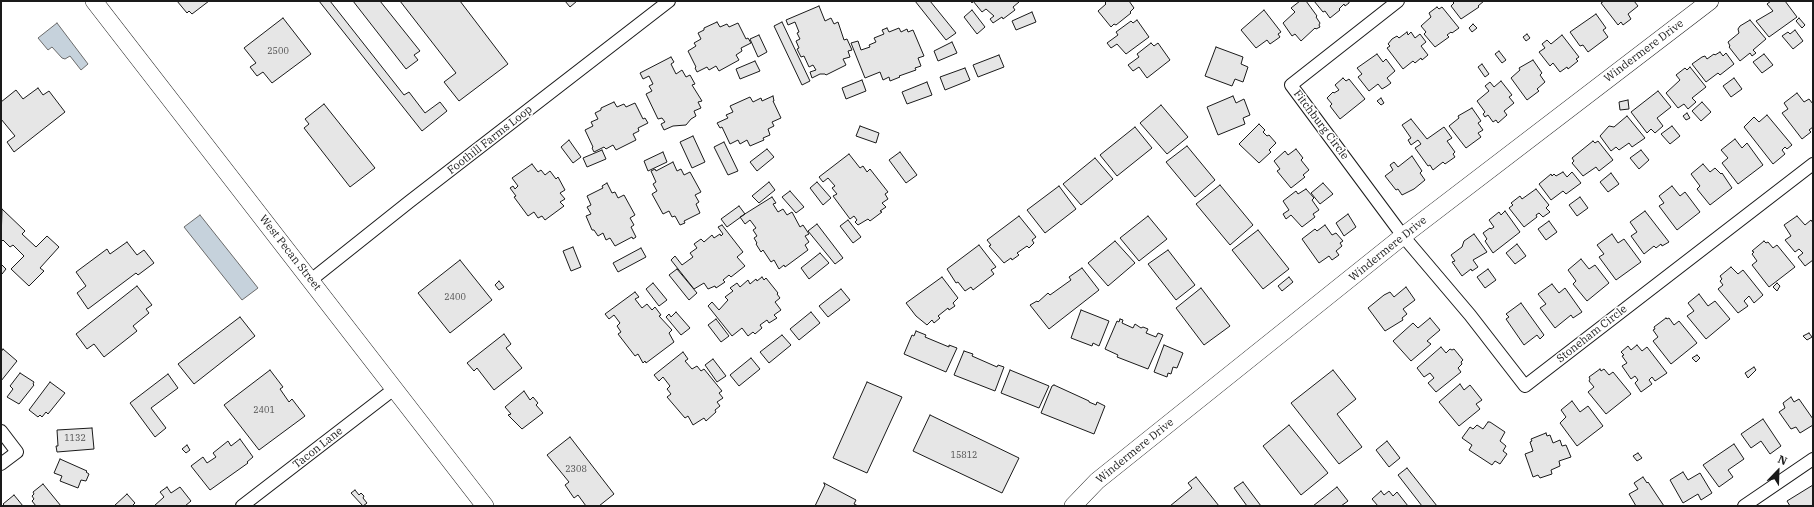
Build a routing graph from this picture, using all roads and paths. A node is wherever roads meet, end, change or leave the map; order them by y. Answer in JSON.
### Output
{"nodes":[{"id":1,"x":94,"y":1,"type":"edge"},
{"id":2,"x":670,"y":1,"type":"edge"},
{"id":3,"x":1398,"y":1,"type":"edge"},
{"id":4,"x":1710,"y":1,"type":"edge"},
{"id":5,"x":1813,"y":164,"type":"edge"},
{"id":6,"x":1403,"y":236,"type":"junction"},
{"id":7,"x":311,"y":280,"type":"junction"},
{"id":8,"x":394,"y":389,"type":"junction"},
{"id":9,"x":1,"y":431,"type":"edge"},
{"id":10,"x":1813,"y":460,"type":"edge"},
{"id":11,"x":1,"y":464,"type":"edge"},
{"id":12,"x":242,"y":506,"type":"edge"},
{"id":13,"x":485,"y":506,"type":"edge"},
{"id":14,"x":1073,"y":506,"type":"edge"},
{"id":15,"x":1745,"y":506,"type":"edge"}],
"edges":[{"from":1,"to":7,"type":"street","name":"West Pecan Street"},
{"from":2,"to":7,"type":"street","name":"Foothill Farms Loop"},
{"from":3,"to":6,"type":"street","name":"Fitchburg Circle"},
{"from":4,"to":6,"type":"street","name":"Windermere Drive"},
{"from":5,"to":6,"type":"street","name":"Stoneham Circle"},
{"from":6,"to":14,"type":"street","name":"Windermere Drive"},
{"from":7,"to":8,"type":"street","name":"West Pecan Street"},
{"from":8,"to":12,"type":"street","name":"Tacon Lane"},
{"from":8,"to":13,"type":"street","name":"West Pecan Street"},
{"from":9,"to":11,"type":"street"},
{"from":10,"to":15,"type":"street"}]}
